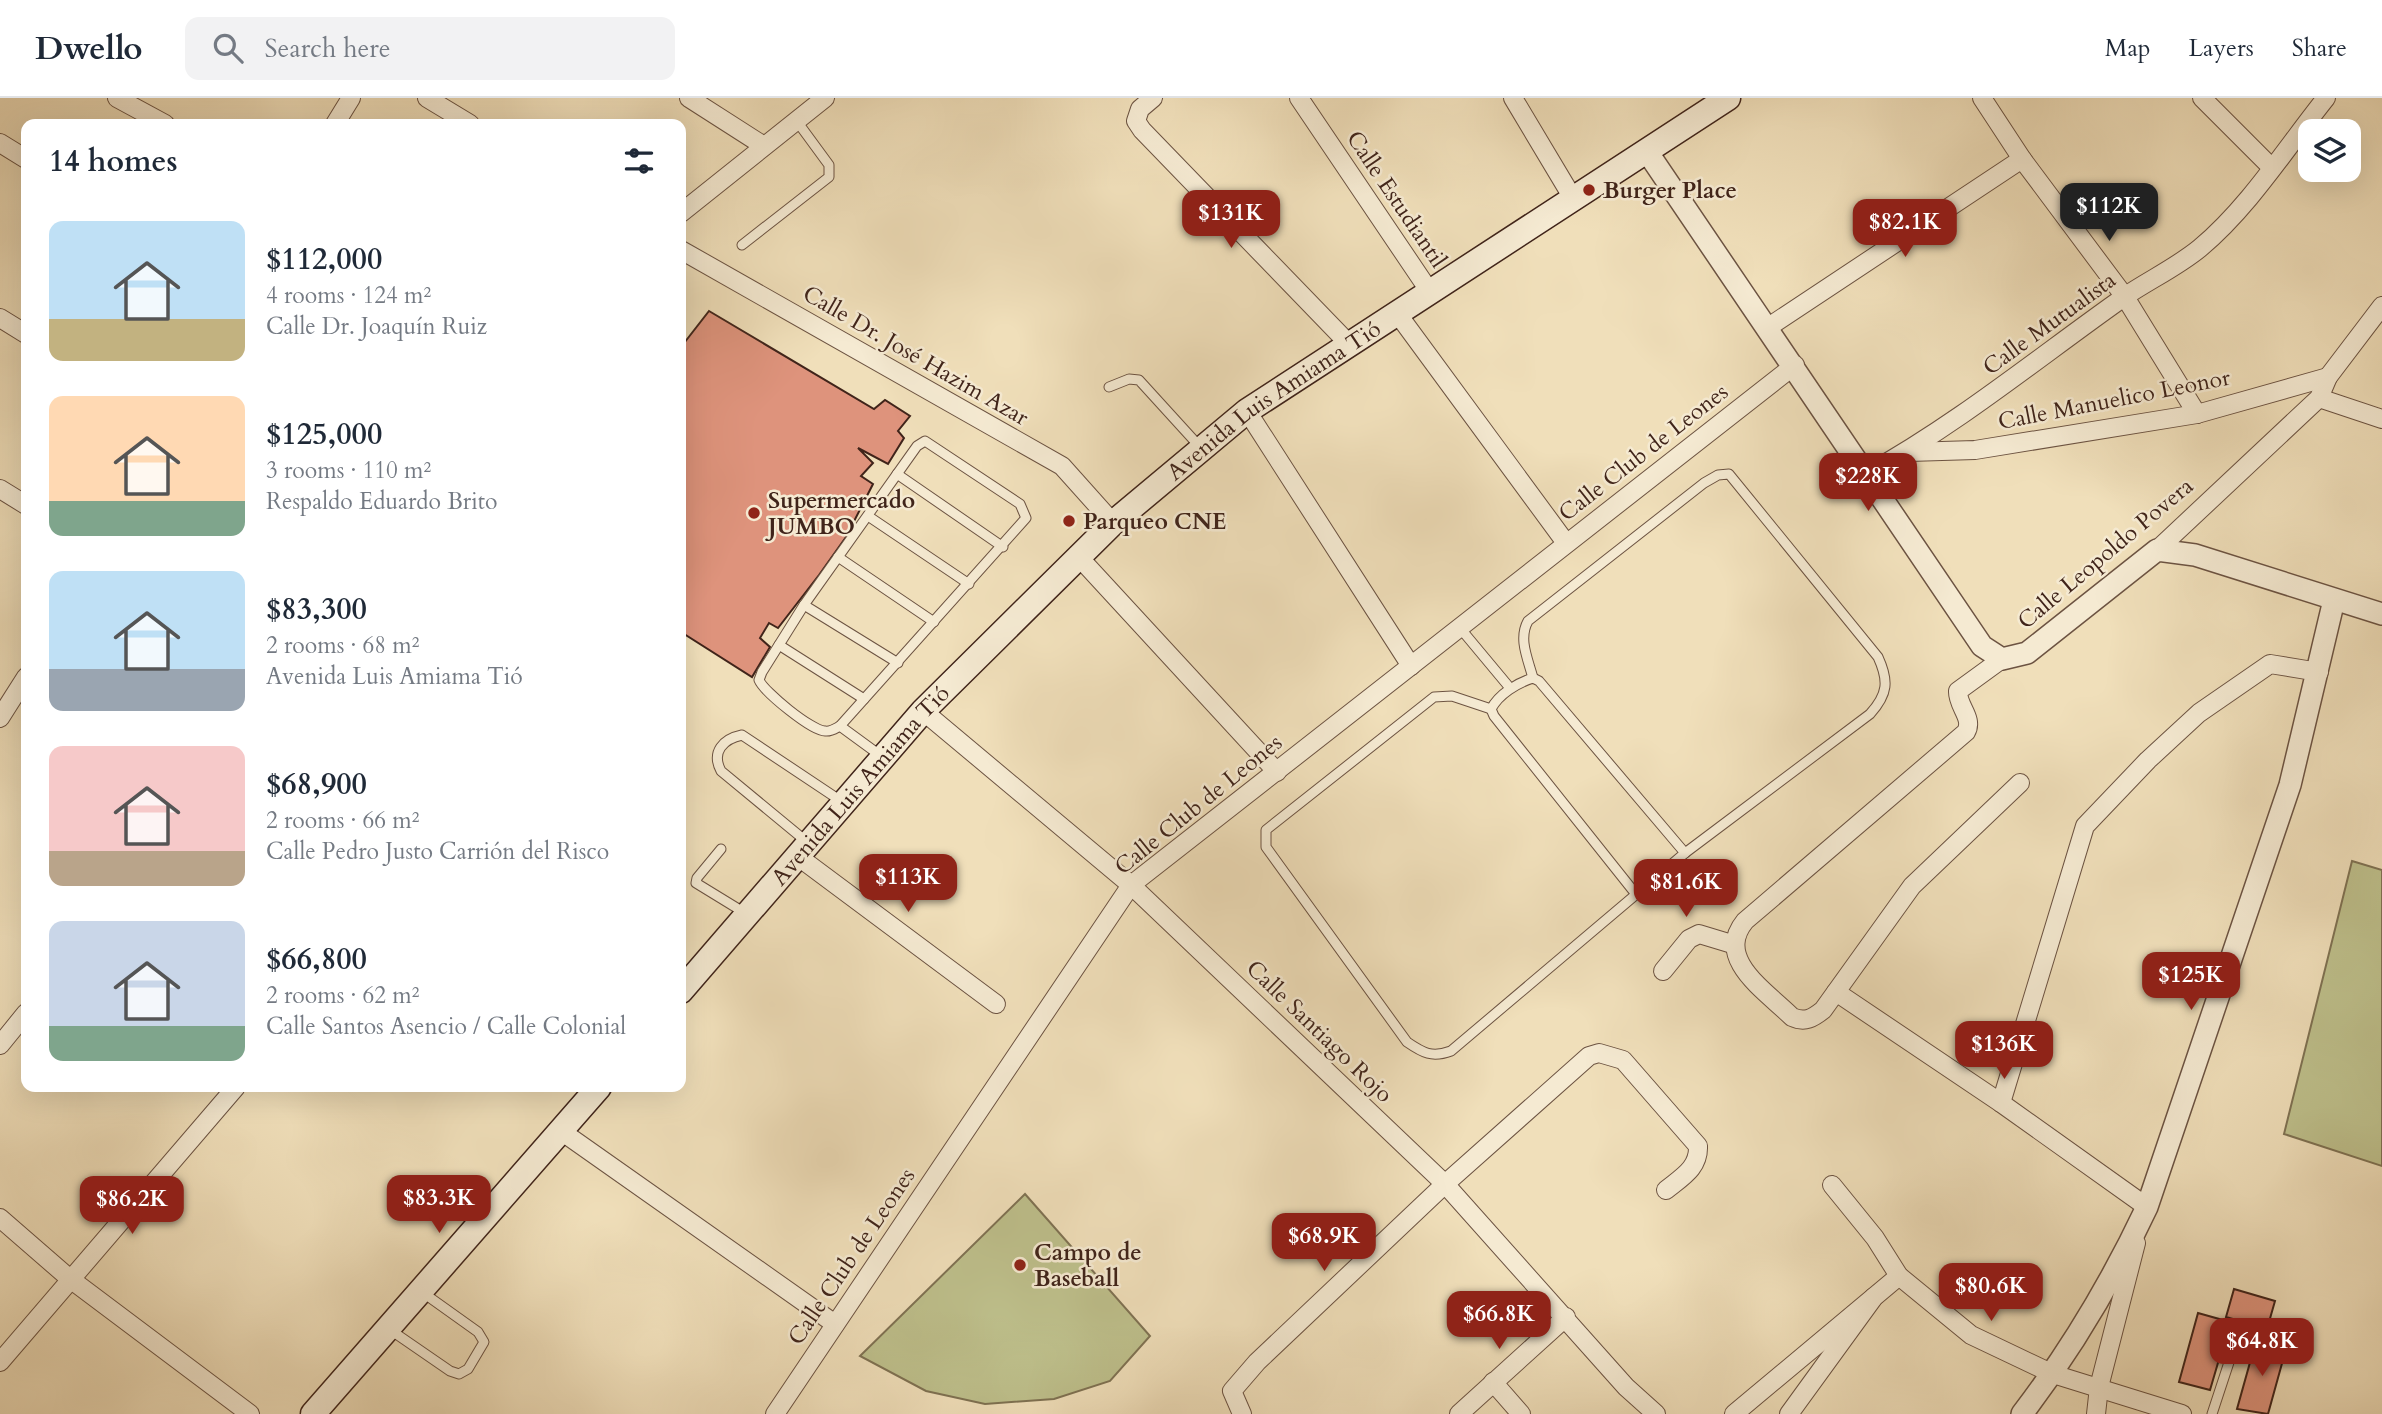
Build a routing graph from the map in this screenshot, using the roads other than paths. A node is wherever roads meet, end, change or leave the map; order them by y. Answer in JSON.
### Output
{"nodes":[{"id":1,"x":117,"y":98,"type":"edge"},
{"id":2,"x":351,"y":98,"type":"edge"},
{"id":3,"x":426,"y":98,"type":"edge"},
{"id":4,"x":689,"y":98,"type":"edge"},
{"id":5,"x":825,"y":98,"type":"edge"},
{"id":6,"x":1153,"y":98,"type":"edge"},
{"id":7,"x":1299,"y":98,"type":"edge"},
{"id":8,"x":1513,"y":98,"type":"edge"},
{"id":9,"x":1728,"y":98,"type":"edge"},
{"id":10,"x":1982,"y":98,"type":"edge"},
{"id":11,"x":2202,"y":98,"type":"edge"},
{"id":12,"x":2326,"y":98,"type":"edge"},
{"id":13,"x":155,"y":119,"type":"edge"},
{"id":14,"x":338,"y":119,"type":"edge"},
{"id":15,"x":462,"y":119,"type":"edge"},
{"id":16,"x":796,"y":120,"type":"junction"},
{"id":17,"x":0,"y":143,"type":"edge"},
{"id":18,"x":764,"y":146,"type":"junction"},
{"id":19,"x":1648,"y":153,"type":"junction"},
{"id":20,"x":21,"y":156,"type":"edge"},
{"id":21,"x":2022,"y":159,"type":"junction"},
{"id":22,"x":2272,"y":167,"type":"junction"},
{"id":23,"x":1574,"y":200,"type":"junction"},
{"id":24,"x":686,"y":209,"type":"edge"},
{"id":25,"x":742,"y":245,"type":"dead end"},
{"id":26,"x":686,"y":253,"type":"edge"},
{"id":27,"x":1430,"y":292,"type":"junction"},
{"id":28,"x":2125,"y":297,"type":"junction"},
{"id":29,"x":2382,"y":306,"type":"edge"},
{"id":30,"x":1397,"y":313,"type":"junction"},
{"id":31,"x":0,"y":318,"type":"edge"},
{"id":32,"x":1767,"y":328,"type":"junction"},
{"id":33,"x":21,"y":331,"type":"edge"},
{"id":34,"x":1349,"y":344,"type":"junction"},
{"id":35,"x":1795,"y":365,"type":"junction"},
{"id":36,"x":2328,"y":377,"type":"junction"},
{"id":37,"x":1109,"y":387,"type":"dead end"},
{"id":38,"x":2319,"y":398,"type":"junction"},
{"id":39,"x":1247,"y":411,"type":"junction"},
{"id":40,"x":2197,"y":414,"type":"junction"},
{"id":41,"x":2382,"y":419,"type":"edge"},
{"id":42,"x":1202,"y":448,"type":"junction"},
{"id":43,"x":1907,"y":452,"type":"junction"},
{"id":44,"x":897,"y":474,"type":"junction"},
{"id":45,"x":1867,"y":474,"type":"junction"},
{"id":46,"x":0,"y":489,"type":"edge"},
{"id":47,"x":21,"y":502,"type":"edge"},
{"id":48,"x":868,"y":516,"type":"junction"},
{"id":49,"x":1113,"y":523,"type":"junction"},
{"id":50,"x":1566,"y":543,"type":"junction"},
{"id":51,"x":1003,"y":547,"type":"junction"},
{"id":52,"x":2157,"y":550,"type":"junction"},
{"id":53,"x":1077,"y":555,"type":"junction"},
{"id":54,"x":838,"y":557,"type":"junction"},
{"id":55,"x":969,"y":584,"type":"junction"},
{"id":56,"x":2334,"y":600,"type":"junction"},
{"id":57,"x":804,"y":605,"type":"junction"},
{"id":58,"x":2382,"y":614,"type":"edge"},
{"id":59,"x":934,"y":622,"type":"junction"},
{"id":60,"x":1460,"y":628,"type":"junction"},
{"id":61,"x":779,"y":645,"type":"junction"},
{"id":62,"x":2002,"y":659,"type":"junction"},
{"id":63,"x":898,"y":663,"type":"junction"},
{"id":64,"x":1411,"y":666,"type":"junction"},
{"id":65,"x":2319,"y":672,"type":"junction"},
{"id":66,"x":1533,"y":678,"type":"junction"},
{"id":67,"x":21,"y":685,"type":"edge"},
{"id":68,"x":1510,"y":688,"type":"junction"},
{"id":69,"x":864,"y":699,"type":"junction"},
{"id":70,"x":1491,"y":709,"type":"junction"},
{"id":71,"x":923,"y":711,"type":"junction"},
{"id":72,"x":0,"y":718,"type":"edge"},
{"id":73,"x":840,"y":726,"type":"junction"},
{"id":74,"x":883,"y":757,"type":"junction"},
{"id":75,"x":1277,"y":772,"type":"junction"},
{"id":76,"x":2020,"y":783,"type":"dead end"},
{"id":77,"x":843,"y":802,"type":"junction"},
{"id":78,"x":721,"y":849,"type":"dead end"},
{"id":79,"x":802,"y":849,"type":"junction"},
{"id":80,"x":1685,"y":853,"type":"junction"},
{"id":81,"x":1131,"y":885,"type":"junction"},
{"id":82,"x":1635,"y":893,"type":"junction"},
{"id":83,"x":746,"y":914,"type":"junction"},
{"id":84,"x":1732,"y":944,"type":"junction"},
{"id":85,"x":1662,"y":971,"type":"dead end"},
{"id":86,"x":686,"y":985,"type":"edge"},
{"id":87,"x":1836,"y":992,"type":"junction"},
{"id":88,"x":996,"y":1003,"type":"dead end"},
{"id":89,"x":21,"y":1019,"type":"edge"},
{"id":90,"x":0,"y":1045,"type":"edge"},
{"id":91,"x":232,"y":1092,"type":"edge"},
{"id":92,"x":595,"y":1092,"type":"edge"},
{"id":93,"x":2001,"y":1102,"type":"junction"},
{"id":94,"x":561,"y":1131,"type":"junction"},
{"id":95,"x":1445,"y":1184,"type":"junction"},
{"id":96,"x":1832,"y":1185,"type":"dead end"},
{"id":97,"x":1666,"y":1190,"type":"dead end"},
{"id":98,"x":2145,"y":1213,"type":"junction"},
{"id":99,"x":0,"y":1218,"type":"edge"},
{"id":100,"x":1899,"y":1276,"type":"junction"},
{"id":101,"x":69,"y":1278,"type":"junction"},
{"id":102,"x":421,"y":1291,"type":"junction"},
{"id":103,"x":1874,"y":1297,"type":"junction"},
{"id":104,"x":1566,"y":1317,"type":"junction"},
{"id":105,"x":835,"y":1324,"type":"junction"},
{"id":106,"x":390,"y":1329,"type":"junction"},
{"id":107,"x":2238,"y":1335,"type":"dead end"},
{"id":108,"x":0,"y":1362,"type":"edge"},
{"id":109,"x":2053,"y":1374,"type":"junction"},
{"id":110,"x":1493,"y":1382,"type":"junction"},
{"id":111,"x":2099,"y":1387,"type":"junction"},
{"id":112,"x":250,"y":1414,"type":"edge"},
{"id":113,"x":313,"y":1414,"type":"edge"},
{"id":114,"x":775,"y":1414,"type":"edge"},
{"id":115,"x":1242,"y":1414,"type":"edge"},
{"id":116,"x":1459,"y":1414,"type":"edge"},
{"id":117,"x":1521,"y":1414,"type":"edge"},
{"id":118,"x":1656,"y":1414,"type":"edge"},
{"id":119,"x":1734,"y":1414,"type":"edge"},
{"id":120,"x":1789,"y":1414,"type":"edge"},
{"id":121,"x":2022,"y":1414,"type":"edge"},
{"id":122,"x":2096,"y":1414,"type":"edge"},
{"id":123,"x":2182,"y":1414,"type":"edge"},
{"id":124,"x":2212,"y":1414,"type":"edge"}],
"edges":[{"from":1,"to":13,"type":"street"},
{"from":2,"to":14,"type":"street"},
{"from":3,"to":15,"type":"street"},
{"from":4,"to":18,"type":"street"},
{"from":5,"to":16,"type":"street"},
{"from":6,"to":34,"type":"street"},
{"from":7,"to":27,"type":"street","name":"Calle Estudiantil"},
{"from":8,"to":23,"type":"street"},
{"from":9,"to":19,"type":"main road","name":"Avenida Luis Amiama Tió"},
{"from":10,"to":21,"type":"street"},
{"from":11,"to":22,"type":"street"},
{"from":12,"to":22,"type":"street","name":"Calle Mutualista"},
{"from":16,"to":18,"type":"street"},
{"from":16,"to":25,"type":"lane"},
{"from":17,"to":20,"type":"street"},
{"from":18,"to":24,"type":"street"},
{"from":19,"to":23,"type":"main road","name":"Avenida Luis Amiama Tió"},
{"from":19,"to":32,"type":"street"},
{"from":21,"to":28,"type":"street"},
{"from":21,"to":32,"type":"street"},
{"from":22,"to":28,"type":"street","name":"Calle Mutualista"},
{"from":23,"to":27,"type":"main road","name":"Avenida Luis Amiama Tió"},
{"from":26,"to":49,"type":"street","name":"Calle Dr. José Hazim Azar"},
{"from":27,"to":30,"type":"main road","name":"Avenida Luis Amiama Tió"},
{"from":28,"to":40,"type":"street"},
{"from":28,"to":43,"type":"street","name":"Calle Mutualista"},
{"from":29,"to":36,"type":"street"},
{"from":30,"to":34,"type":"main road","name":"Avenida Luis Amiama Tió"},
{"from":30,"to":50,"type":"street"},
{"from":31,"to":33,"type":"street"},
{"from":32,"to":35,"type":"street"},
{"from":34,"to":39,"type":"main road","name":"Avenida Luis Amiama Tió"},
{"from":35,"to":45,"type":"street"},
{"from":35,"to":50,"type":"street","name":"Calle Club de Leones"},
{"from":36,"to":38,"type":"street"},
{"from":36,"to":40,"type":"street","name":"Calle Manuelico Leonor"},
{"from":37,"to":42,"type":"lane"},
{"from":38,"to":41,"type":"street"},
{"from":38,"to":52,"type":"street","name":"Calle Leopoldo Povera"},
{"from":39,"to":42,"type":"main road","name":"Avenida Luis Amiama Tió"},
{"from":39,"to":64,"type":"street"},
{"from":40,"to":43,"type":"street","name":"Calle Manuelico Leonor"},
{"from":42,"to":49,"type":"main road","name":"Avenida Luis Amiama Tió"},
{"from":43,"to":45,"type":"street","name":"Calle Mutualista"},
{"from":44,"to":48,"type":"lane"},
{"from":44,"to":51,"type":"lane"},
{"from":44,"to":51,"type":"lane"},
{"from":45,"to":62,"type":"street"},
{"from":46,"to":47,"type":"street"},
{"from":48,"to":54,"type":"lane"},
{"from":48,"to":55,"type":"lane"},
{"from":49,"to":53,"type":"main road","name":"Avenida Luis Amiama Tió"},
{"from":50,"to":60,"type":"street","name":"Calle Club de Leones"},
{"from":51,"to":55,"type":"lane"},
{"from":52,"to":56,"type":"street"},
{"from":52,"to":62,"type":"street","name":"Calle Leopoldo Povera"},
{"from":53,"to":71,"type":"main road","name":"Avenida Luis Amiama Tió"},
{"from":53,"to":75,"type":"street"},
{"from":54,"to":57,"type":"lane"},
{"from":54,"to":59,"type":"lane"},
{"from":55,"to":59,"type":"lane"},
{"from":56,"to":58,"type":"street"},
{"from":56,"to":65,"type":"street"},
{"from":57,"to":61,"type":"lane"},
{"from":57,"to":63,"type":"lane"},
{"from":59,"to":63,"type":"lane"},
{"from":60,"to":64,"type":"street","name":"Calle Club de Leones"},
{"from":60,"to":68,"type":"lane"},
{"from":61,"to":69,"type":"lane"},
{"from":61,"to":73,"type":"lane"},
{"from":62,"to":84,"type":"street"},
{"from":63,"to":69,"type":"lane"},
{"from":64,"to":75,"type":"street","name":"Calle Club de Leones"},
{"from":65,"to":93,"type":"street"},
{"from":65,"to":98,"type":"street"},
{"from":66,"to":68,"type":"lane"},
{"from":66,"to":80,"type":"lane"},
{"from":66,"to":80,"type":"lane"},
{"from":67,"to":72,"type":"street"},
{"from":68,"to":70,"type":"lane"},
{"from":69,"to":73,"type":"lane"},
{"from":70,"to":82,"type":"lane"},
{"from":70,"to":82,"type":"lane"},
{"from":71,"to":74,"type":"main road","name":"Avenida Luis Amiama Tió"},
{"from":71,"to":81,"type":"street","name":"Calle Santiago Rojo"},
{"from":73,"to":74,"type":"lane"},
{"from":74,"to":77,"type":"main road","name":"Avenida Luis Amiama Tió"},
{"from":75,"to":81,"type":"street","name":"Calle Club de Leones"},
{"from":76,"to":87,"type":"street"},
{"from":77,"to":79,"type":"main road","name":"Avenida Luis Amiama Tió"},
{"from":77,"to":79,"type":"lane"},
{"from":78,"to":83,"type":"lane"},
{"from":79,"to":83,"type":"main road","name":"Avenida Luis Amiama Tió"},
{"from":79,"to":88,"type":"street"},
{"from":80,"to":82,"type":"lane"},
{"from":81,"to":95,"type":"street","name":"Calle Santiago Rojo"},
{"from":81,"to":105,"type":"street","name":"Calle Club de Leones"},
{"from":83,"to":86,"type":"main road","name":"Avenida Luis Amiama Tió"},
{"from":84,"to":85,"type":"street"},
{"from":84,"to":87,"type":"street"},
{"from":87,"to":93,"type":"street"},
{"from":89,"to":90,"type":"street"},
{"from":91,"to":101,"type":"street"},
{"from":92,"to":94,"type":"main road"},
{"from":93,"to":98,"type":"street"},
{"from":94,"to":102,"type":"main road"},
{"from":94,"to":105,"type":"street"},
{"from":95,"to":97,"type":"street"},
{"from":95,"to":104,"type":"street","name":"Calle Santiago Rojo"},
{"from":95,"to":115,"type":"street"},
{"from":96,"to":100,"type":"street"},
{"from":98,"to":109,"type":"street"},
{"from":98,"to":111,"type":"street"},
{"from":99,"to":101,"type":"street"},
{"from":100,"to":103,"type":"street"},
{"from":100,"to":109,"type":"street"},
{"from":101,"to":108,"type":"street"},
{"from":101,"to":112,"type":"street"},
{"from":102,"to":106,"type":"main road"},
{"from":102,"to":106,"type":"lane"},
{"from":103,"to":119,"type":"street"},
{"from":103,"to":120,"type":"street"},
{"from":104,"to":110,"type":"street"},
{"from":104,"to":118,"type":"street","name":"Calle Santiago Rojo"},
{"from":105,"to":114,"type":"street","name":"Calle Club de Leones"},
{"from":106,"to":113,"type":"main road"},
{"from":107,"to":124,"type":"lane"},
{"from":109,"to":111,"type":"street"},
{"from":109,"to":121,"type":"street"},
{"from":110,"to":116,"type":"street"},
{"from":110,"to":117,"type":"street"},
{"from":111,"to":122,"type":"street"},
{"from":111,"to":123,"type":"street"}]}
